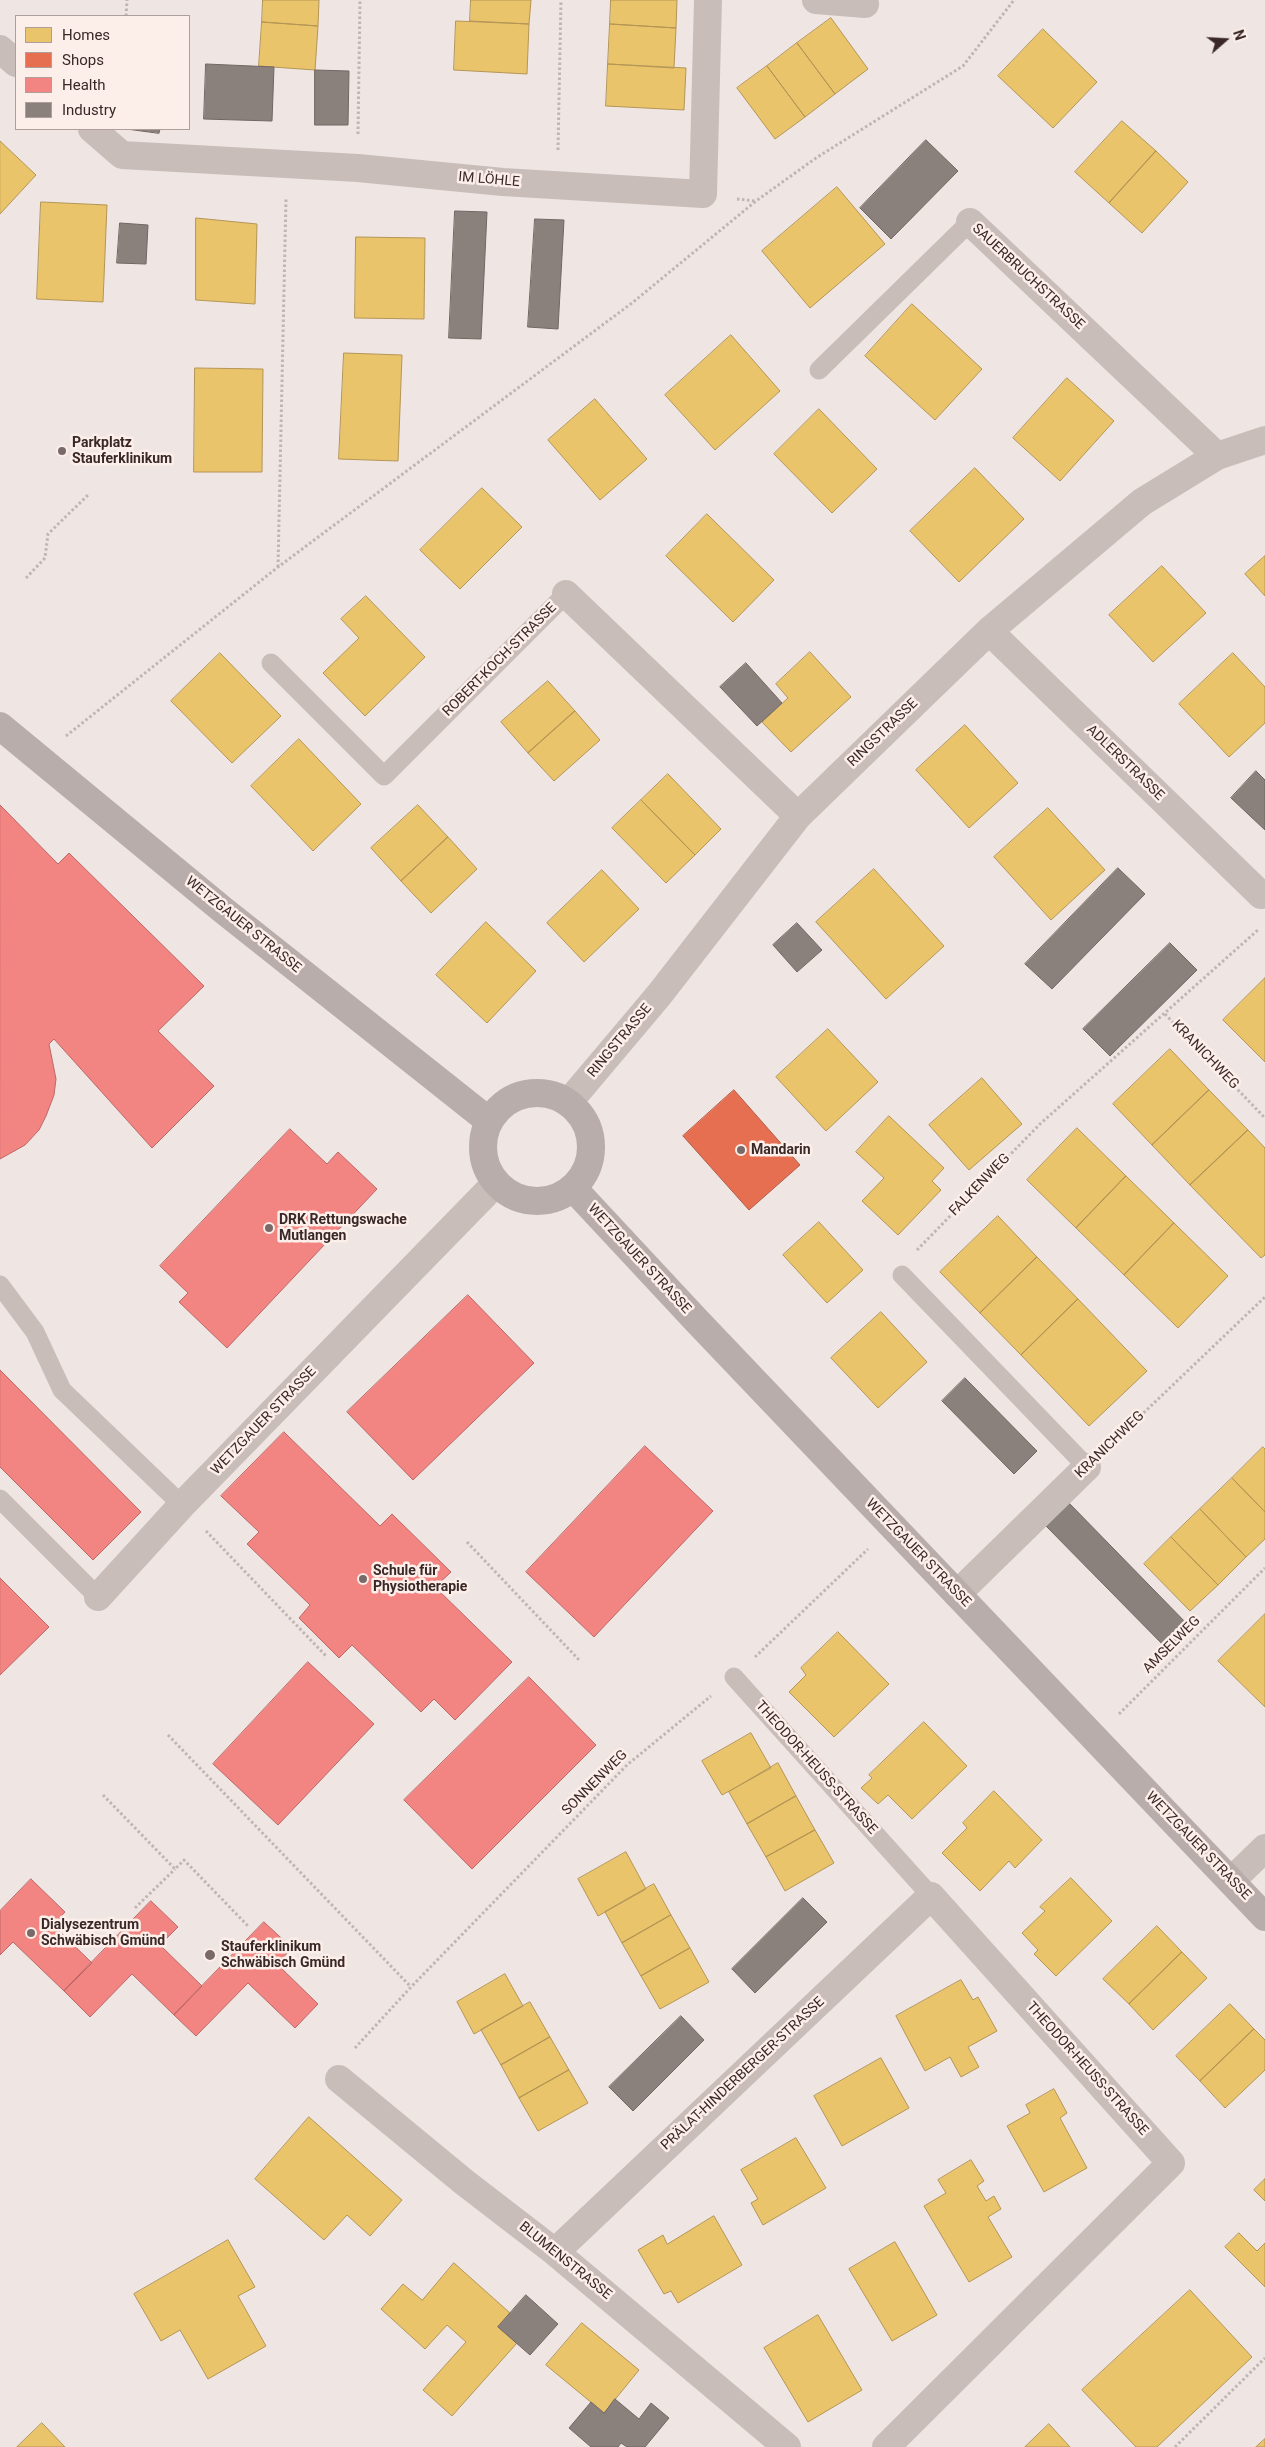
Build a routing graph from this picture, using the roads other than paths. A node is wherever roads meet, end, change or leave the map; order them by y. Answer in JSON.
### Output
{"nodes":[{"id":1,"x":708,"y":0,"type":"edge"},
{"id":2,"x":816,"y":0,"type":"edge"},
{"id":3,"x":865,"y":4,"type":"dead end"},
{"id":4,"x":0,"y":49,"type":"edge"},
{"id":5,"x":15,"y":62,"type":"edge"},
{"id":6,"x":93,"y":130,"type":"edge"},
{"id":7,"x":970,"y":222,"type":"joint"},
{"id":8,"x":819,"y":370,"type":"dead end"},
{"id":9,"x":1265,"y":440,"type":"edge"},
{"id":10,"x":1217,"y":456,"type":"junction"},
{"id":11,"x":566,"y":594,"type":"joint"},
{"id":12,"x":989,"y":631,"type":"junction"},
{"id":13,"x":271,"y":663,"type":"dead end"},
{"id":14,"x":0,"y":726,"type":"edge"},
{"id":15,"x":798,"y":816,"type":"junction"},
{"id":16,"x":1261,"y":895,"type":"dead end"},
{"id":17,"x":568,"y":1103,"type":"junction"},
{"id":18,"x":489,"y":1121,"type":"junction"},
{"id":19,"x":496,"y":1183,"type":"junction"},
{"id":20,"x":573,"y":1188,"type":"junction"},
{"id":21,"x":902,"y":1275,"type":"road end"},
{"id":22,"x":0,"y":1285,"type":"edge"},
{"id":23,"x":1087,"y":1466,"type":"joint"},
{"id":24,"x":0,"y":1499,"type":"edge"},
{"id":25,"x":182,"y":1505,"type":"junction"},
{"id":26,"x":957,"y":1594,"type":"junction"},
{"id":27,"x":98,"y":1597,"type":"joint"},
{"id":28,"x":734,"y":1677,"type":"road end"},
{"id":29,"x":1265,"y":1848,"type":"edge"},
{"id":30,"x":1231,"y":1881,"type":"junction"},
{"id":31,"x":931,"y":1896,"type":"junction"},
{"id":32,"x":1265,"y":1917,"type":"edge"},
{"id":33,"x":339,"y":2079,"type":"road end"},
{"id":34,"x":555,"y":2252,"type":"junction"},
{"id":35,"x":788,"y":2447,"type":"edge"},
{"id":36,"x":886,"y":2447,"type":"edge"}],
"edges":[{"from":1,"to":6,"type":"street","name":"IM LÖHLE"},
{"from":2,"to":3,"type":"street"},
{"from":4,"to":5,"type":"street"},
{"from":7,"to":8,"type":"lane","name":"SAUERBRUCHSTRASSE"},
{"from":7,"to":10,"type":"street","name":"SAUERBRUCHSTRASSE"},
{"from":9,"to":10,"type":"street","name":"RINGSTRASSE"},
{"from":10,"to":12,"type":"street","name":"RINGSTRASSE"},
{"from":11,"to":13,"type":"lane","name":"ROBERT-KOCH-STRASSE"},
{"from":11,"to":15,"type":"street","name":"ROBERT-KOCH-STRASSE"},
{"from":12,"to":15,"type":"street","name":"RINGSTRASSE"},
{"from":12,"to":16,"type":"street","name":"ADLERSTRASSE"},
{"from":14,"to":18,"type":"street","name":"WETZGAUER STRASSE"},
{"from":15,"to":17,"type":"street","name":"RINGSTRASSE"},
{"from":17,"to":18,"type":"street"},
{"from":17,"to":20,"type":"street"},
{"from":18,"to":19,"type":"street"},
{"from":19,"to":20,"type":"street"},
{"from":19,"to":25,"type":"street","name":"WETZGAUER STRASSE"},
{"from":20,"to":26,"type":"street","name":"WETZGAUER STRASSE"},
{"from":21,"to":23,"type":"lane"},
{"from":22,"to":25,"type":"lane"},
{"from":23,"to":26,"type":"street","name":"KRANICHWEG"},
{"from":24,"to":27,"type":"lane"},
{"from":25,"to":27,"type":"street","name":"WETZGAUER STRASSE"},
{"from":26,"to":30,"type":"street","name":"WETZGAUER STRASSE"},
{"from":28,"to":31,"type":"lane","name":"THEODOR-HEUSS-STRASSE"},
{"from":29,"to":30,"type":"street"},
{"from":30,"to":32,"type":"street","name":"WETZGAUER STRASSE"},
{"from":31,"to":34,"type":"street","name":"PRÄLAT-HINDERBERGER-STRASSE"},
{"from":31,"to":36,"type":"street","name":"THEODOR-HEUSS-STRASSE"},
{"from":33,"to":34,"type":"street","name":"BLUMENSTRASSE"},
{"from":34,"to":35,"type":"street","name":"BLUMENSTRASSE"}]}
